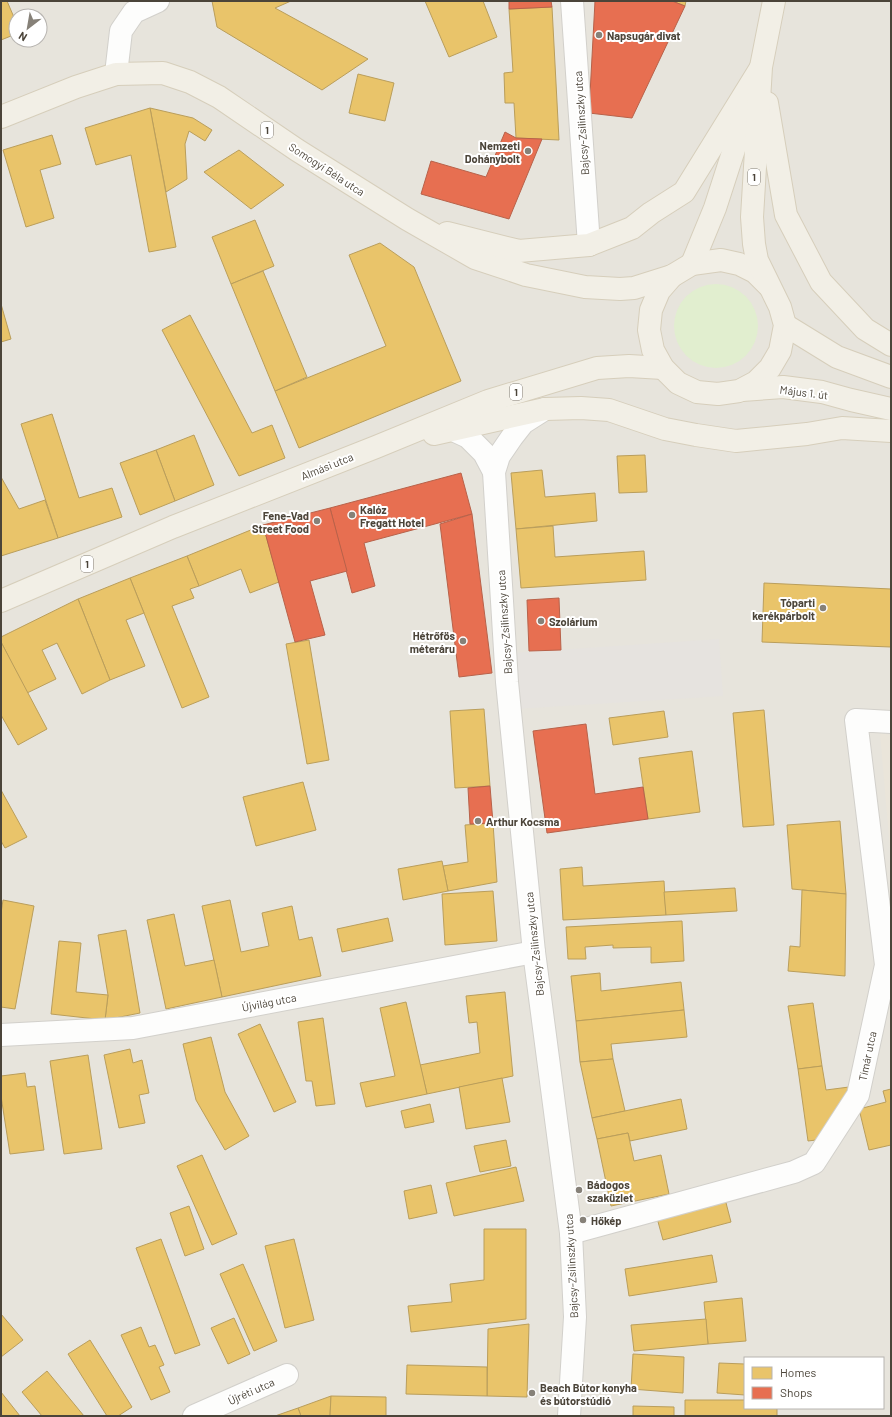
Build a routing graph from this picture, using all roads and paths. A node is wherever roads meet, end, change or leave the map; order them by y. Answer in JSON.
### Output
{"nodes":[{"id":1,"x":158,"y":1,"type":"edge"},
{"id":2,"x":572,"y":1,"type":"edge"},
{"id":3,"x":774,"y":1,"type":"edge"},
{"id":4,"x":761,"y":67,"type":"junction"},
{"id":5,"x":116,"y":74,"type":"junction"},
{"id":6,"x":1,"y":117,"type":"edge"},
{"id":7,"x":407,"y":219,"type":"junction"},
{"id":8,"x":589,"y":245,"type":"junction"},
{"id":9,"x":692,"y":264,"type":"junction"},
{"id":10,"x":672,"y":276,"type":"junction"},
{"id":11,"x":768,"y":285,"type":"junction"},
{"id":12,"x":785,"y":325,"type":"junction"},
{"id":13,"x":891,"y":345,"type":"edge"},
{"id":14,"x":663,"y":368,"type":"junction"},
{"id":15,"x":891,"y":377,"type":"edge"},
{"id":16,"x":739,"y":391,"type":"junction"},
{"id":17,"x":544,"y":409,"type":"junction"},
{"id":18,"x":891,"y":409,"type":"edge"},
{"id":19,"x":453,"y":430,"type":"junction"},
{"id":20,"x":891,"y":431,"type":"edge"},
{"id":21,"x":376,"y":447,"type":"junction"},
{"id":22,"x":494,"y":472,"type":"junction"},
{"id":23,"x":1,"y":601,"type":"edge"},
{"id":24,"x":891,"y":722,"type":"edge"},
{"id":25,"x":534,"y":952,"type":"junction"},
{"id":26,"x":888,"y":967,"type":"edge"},
{"id":27,"x":1,"y":1035,"type":"edge"},
{"id":28,"x":571,"y":1233,"type":"junction"},
{"id":29,"x":286,"y":1375,"type":"dead end"},
{"id":30,"x":194,"y":1416,"type":"edge"},
{"id":31,"x":569,"y":1416,"type":"edge"}],
"edges":[{"from":1,"to":5,"type":"street"},
{"from":2,"to":8,"type":"street","name":"Bajcsy-Zsilinszky utca"},
{"from":3,"to":4,"type":"main road","number":"1"},
{"from":4,"to":8,"type":"main road","number":"1"},
{"from":4,"to":9,"type":"main road","number":"1"},
{"from":4,"to":11,"type":"main road","number":"1"},
{"from":4,"to":13,"type":"main road"},
{"from":5,"to":6,"type":"main road","name":"Somogyi Béla utca","number":"1"},
{"from":5,"to":7,"type":"main road","name":"Somogyi Béla utca","number":"1"},
{"from":7,"to":8,"type":"main road","number":"1"},
{"from":7,"to":10,"type":"main road","number":"1"},
{"from":9,"to":10,"type":"main road","number":"1"},
{"from":9,"to":11,"type":"main road","number":"1"},
{"from":10,"to":14,"type":"main road","number":"1"},
{"from":11,"to":12,"type":"main road","number":"1"},
{"from":12,"to":15,"type":"main road"},
{"from":12,"to":16,"type":"main road","number":"1"},
{"from":14,"to":16,"type":"main road","number":"1"},
{"from":14,"to":21,"type":"main road","name":"Almási utca","number":"1"},
{"from":16,"to":18,"type":"main road","name":"Május 1. út"},
{"from":17,"to":19,"type":"main road"},
{"from":17,"to":20,"type":"main road"},
{"from":17,"to":22,"type":"street","name":"Bajcsy-Zsilinszky utca"},
{"from":19,"to":21,"type":"main road"},
{"from":19,"to":22,"type":"street","name":"Bajcsy-Zsilinszky utca"},
{"from":21,"to":23,"type":"main road","name":"Almási utca","number":"1"},
{"from":22,"to":25,"type":"street","name":"Bajcsy-Zsilinszky utca"},
{"from":24,"to":26,"type":"street","name":"Tímár utca"},
{"from":25,"to":27,"type":"street","name":"Újvilág utca"},
{"from":25,"to":28,"type":"street","name":"Bajcsy-Zsilinszky utca"},
{"from":26,"to":28,"type":"street","name":"Tímár utca"},
{"from":28,"to":31,"type":"street","name":"Bajcsy-Zsilinszky utca"},
{"from":29,"to":30,"type":"street","name":"Újréti utca"}]}
